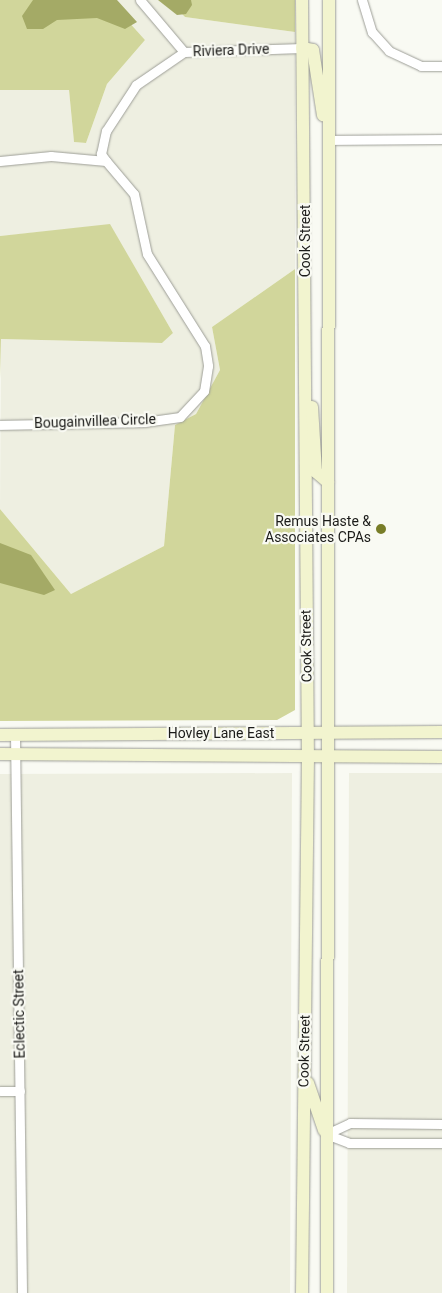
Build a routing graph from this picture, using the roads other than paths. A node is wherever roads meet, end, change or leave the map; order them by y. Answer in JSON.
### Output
{"nodes":[{"id":1,"x":140,"y":0,"type":"edge"},
{"id":2,"x":302,"y":0,"type":"edge"},
{"id":3,"x":329,"y":0,"type":"edge"},
{"id":4,"x":363,"y":4,"type":"edge"},
{"id":5,"x":302,"y":48,"type":"junction"},
{"id":6,"x":184,"y":52,"type":"junction"},
{"id":7,"x":442,"y":66,"type":"edge"},
{"id":8,"x":328,"y":140,"type":"junction"},
{"id":9,"x":442,"y":140,"type":"edge"},
{"id":10,"x":0,"y":160,"type":"edge"},
{"id":11,"x":106,"y":161,"type":"junction"},
{"id":12,"x":305,"y":323,"type":"junction"},
{"id":13,"x":0,"y":425,"type":"edge"},
{"id":14,"x":328,"y":482,"type":"junction"},
{"id":15,"x":308,"y":732,"type":"junction"},
{"id":16,"x":329,"y":732,"type":"junction"},
{"id":17,"x":442,"y":732,"type":"edge"},
{"id":18,"x":0,"y":735,"type":"edge"},
{"id":19,"x":15,"y":735,"type":"junction"},
{"id":20,"x":0,"y":754,"type":"edge"},
{"id":21,"x":14,"y":754,"type":"junction"},
{"id":22,"x":308,"y":756,"type":"junction"},
{"id":23,"x":329,"y":757,"type":"junction"},
{"id":24,"x":442,"y":758,"type":"edge"},
{"id":25,"x":304,"y":1069,"type":"junction"},
{"id":26,"x":0,"y":1091,"type":"edge"},
{"id":27,"x":20,"y":1091,"type":"junction"},
{"id":28,"x":442,"y":1124,"type":"edge"},
{"id":29,"x":326,"y":1134,"type":"junction"},
{"id":30,"x":442,"y":1143,"type":"edge"},
{"id":31,"x":22,"y":1293,"type":"edge"},
{"id":32,"x":302,"y":1293,"type":"edge"},
{"id":33,"x":327,"y":1293,"type":"edge"}],
"edges":[{"from":1,"to":6,"type":"street","name":"Riviera Drive"},
{"from":2,"to":5,"type":"main road","name":"Cook Street"},
{"from":3,"to":8,"type":"main road","name":"Cook Street"},
{"from":4,"to":7,"type":"street"},
{"from":5,"to":6,"type":"street","name":"Riviera Drive"},
{"from":5,"to":8,"type":"main road"},
{"from":5,"to":12,"type":"main road","name":"Cook Street"},
{"from":6,"to":11,"type":"street"},
{"from":8,"to":9,"type":"street"},
{"from":8,"to":14,"type":"main road","name":"Cook Street"},
{"from":10,"to":11,"type":"street"},
{"from":11,"to":13,"type":"street","name":"Bougainvillea Circle"},
{"from":12,"to":14,"type":"main road"},
{"from":12,"to":15,"type":"main road","name":"Cook Street"},
{"from":14,"to":16,"type":"main road","name":"Cook Street"},
{"from":15,"to":16,"type":"main road","name":"Hovley Lane East"},
{"from":15,"to":19,"type":"main road","name":"Hovley Lane East"},
{"from":15,"to":22,"type":"main road","name":"Cook Street"},
{"from":16,"to":17,"type":"main road","name":"Hovley Lane East"},
{"from":16,"to":23,"type":"main road","name":"Cook Street"},
{"from":18,"to":19,"type":"main road","name":"Hovley Lane East"},
{"from":19,"to":21,"type":"street","name":"Eclectic Street"},
{"from":20,"to":21,"type":"main road","name":"Hovley Lane East"},
{"from":21,"to":22,"type":"main road","name":"Hovley Lane East"},
{"from":21,"to":27,"type":"street","name":"Eclectic Street"},
{"from":22,"to":23,"type":"main road","name":"Hovley Lane East"},
{"from":22,"to":25,"type":"main road","name":"Cook Street"},
{"from":23,"to":24,"type":"main road","name":"Hovley Lane East"},
{"from":23,"to":29,"type":"main road","name":"Cook Street"},
{"from":25,"to":29,"type":"main road"},
{"from":25,"to":32,"type":"main road","name":"Cook Street"},
{"from":26,"to":27,"type":"street"},
{"from":27,"to":31,"type":"street","name":"Eclectic Street"},
{"from":28,"to":29,"type":"street"},
{"from":29,"to":30,"type":"street"},
{"from":29,"to":33,"type":"main road","name":"Cook Street"}]}
